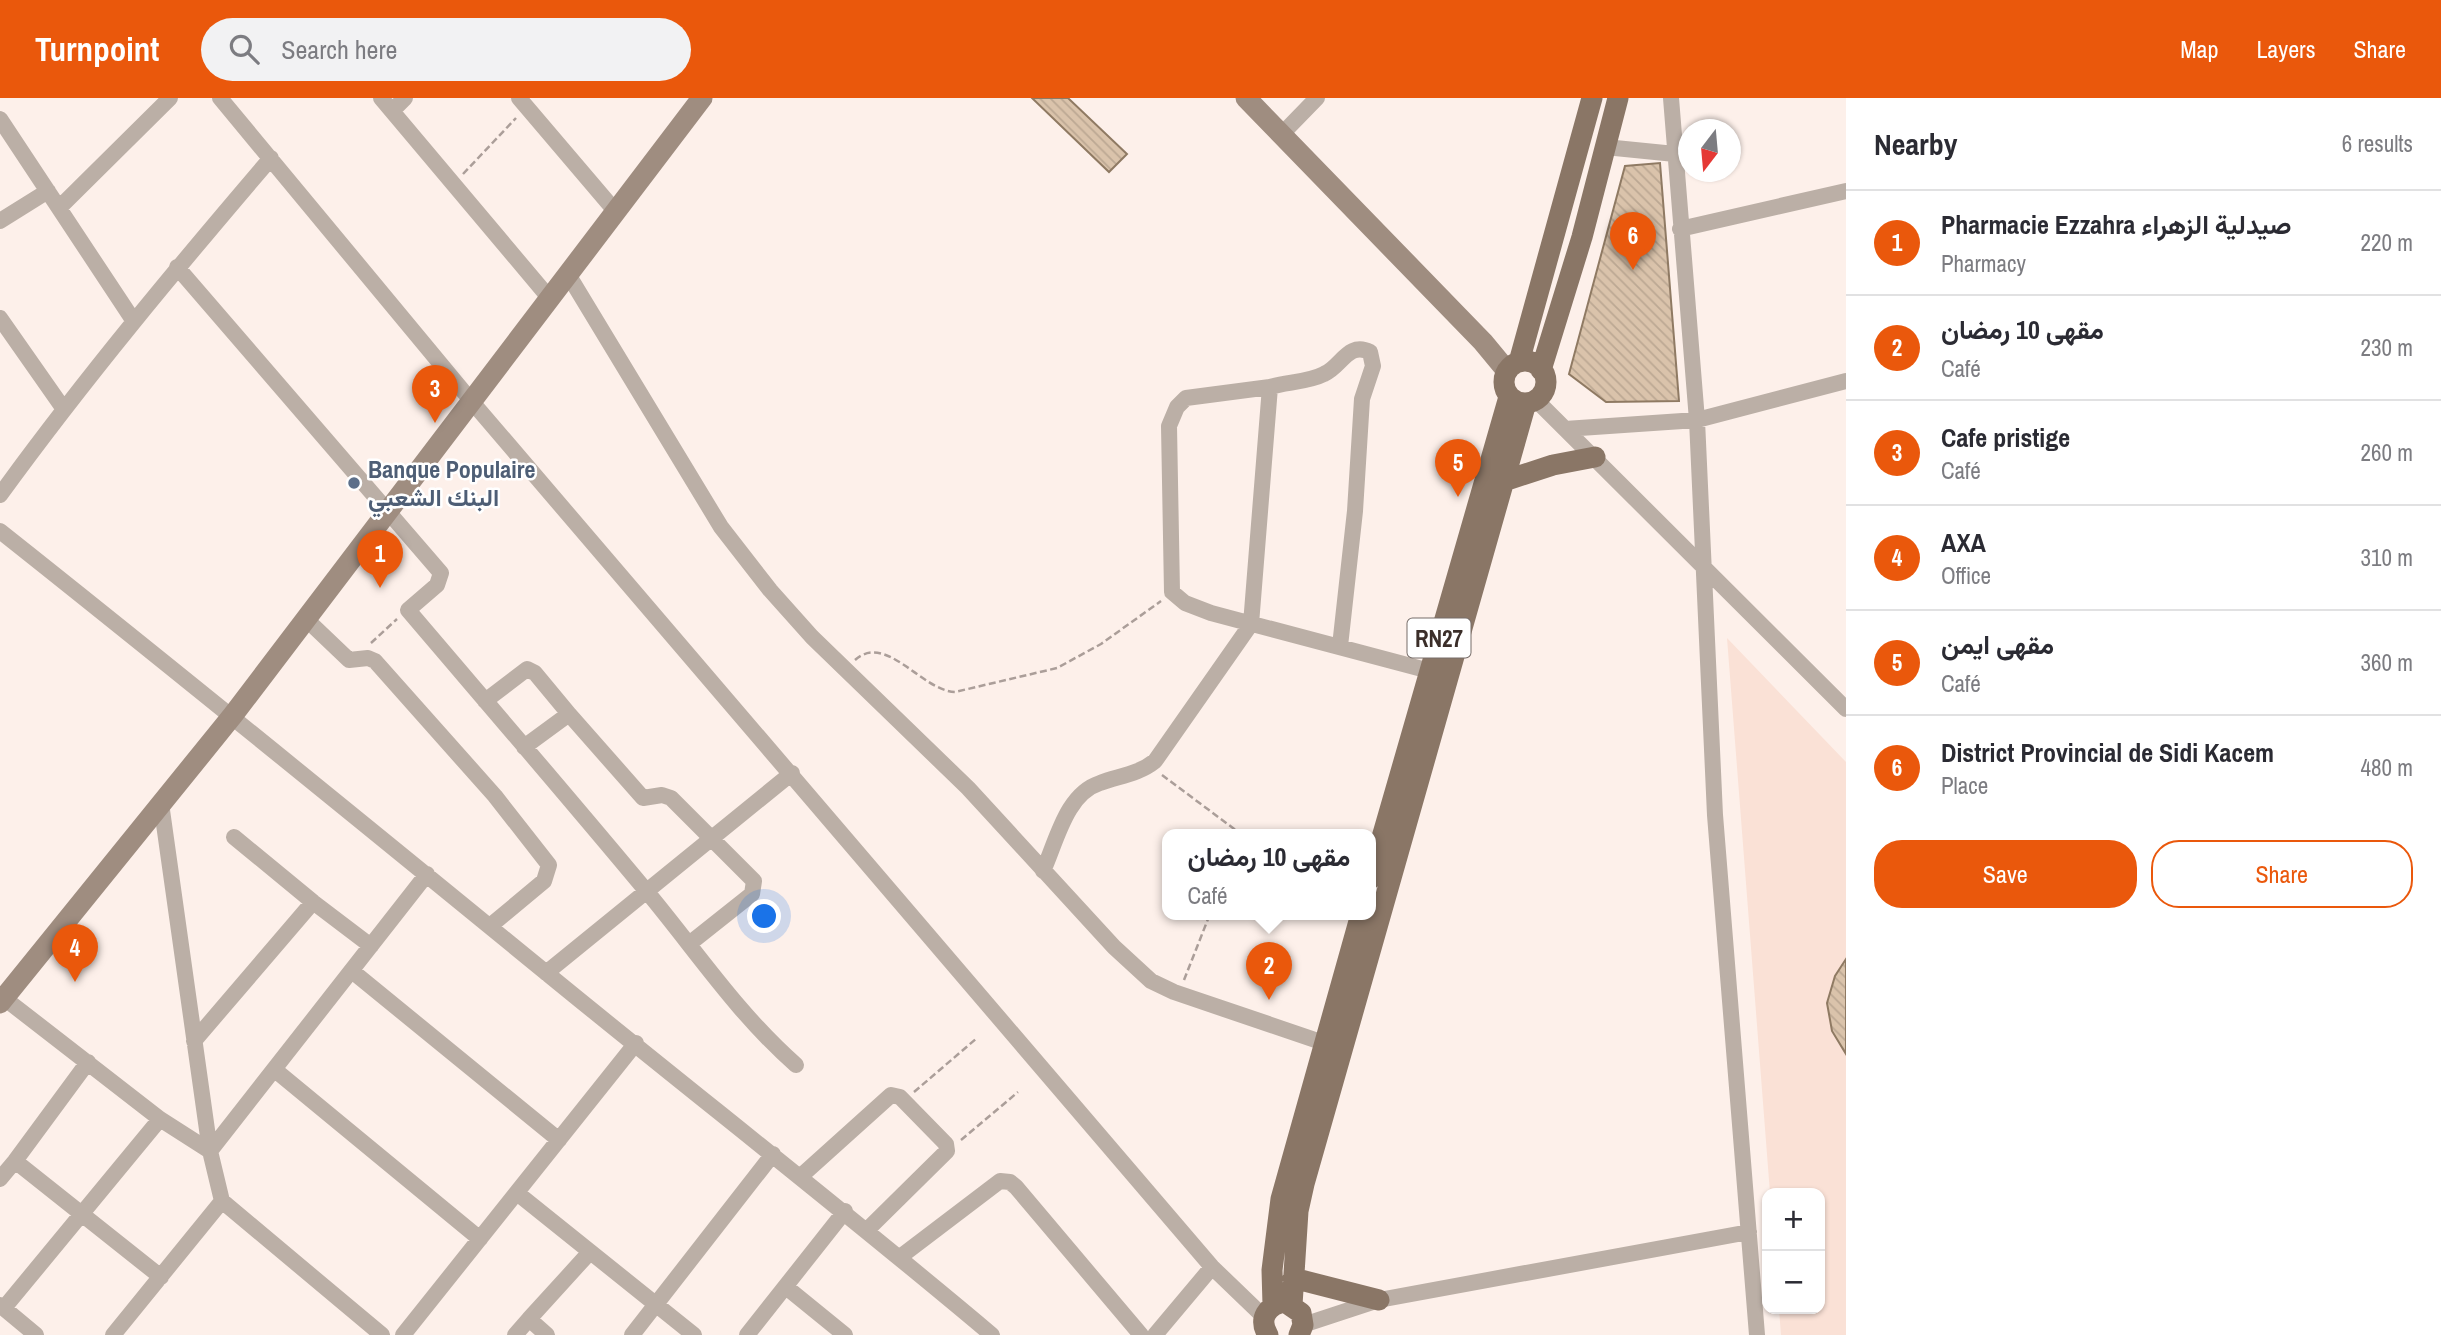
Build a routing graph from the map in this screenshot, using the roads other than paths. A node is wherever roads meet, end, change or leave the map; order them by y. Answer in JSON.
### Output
{"nodes":[{"id":1,"x":170,"y":98,"type":"edge"},
{"id":2,"x":220,"y":98,"type":"edge"},
{"id":3,"x":381,"y":98,"type":"edge"},
{"id":4,"x":405,"y":98,"type":"edge"},
{"id":5,"x":702,"y":98,"type":"edge"},
{"id":6,"x":1246,"y":98,"type":"edge"},
{"id":7,"x":1317,"y":98,"type":"edge"},
{"id":8,"x":1591,"y":98,"type":"edge"},
{"id":9,"x":1618,"y":98,"type":"edge"},
{"id":10,"x":1671,"y":98,"type":"edge"},
{"id":11,"x":523,"y":102,"type":"edge"},
{"id":12,"x":392,"y":111,"type":"junction"},
{"id":13,"x":0,"y":119,"type":"edge"},
{"id":14,"x":1281,"y":135,"type":"junction"},
{"id":15,"x":1605,"y":147,"type":"junction"},
{"id":16,"x":1675,"y":154,"type":"junction"},
{"id":17,"x":271,"y":158,"type":"junction"},
{"id":18,"x":48,"y":191,"type":"junction"},
{"id":19,"x":1846,"y":191,"type":"edge"},
{"id":20,"x":59,"y":208,"type":"junction"},
{"id":21,"x":616,"y":212,"type":"junction"},
{"id":22,"x":0,"y":221,"type":"edge"},
{"id":23,"x":1680,"y":229,"type":"junction"},
{"id":24,"x":177,"y":267,"type":"junction"},
{"id":25,"x":569,"y":276,"type":"junction"},
{"id":26,"x":551,"y":300,"type":"junction"},
{"id":27,"x":0,"y":318,"type":"edge"},
{"id":28,"x":133,"y":320,"type":"junction"},
{"id":29,"x":1513,"y":367,"type":"junction"},
{"id":30,"x":1541,"y":370,"type":"junction"},
{"id":31,"x":1846,"y":381,"type":"edge"},
{"id":32,"x":1270,"y":387,"type":"junction"},
{"id":33,"x":1524,"y":400,"type":"junction"},
{"id":34,"x":473,"y":403,"type":"junction"},
{"id":35,"x":63,"y":408,"type":"junction"},
{"id":36,"x":1697,"y":420,"type":"junction"},
{"id":37,"x":1565,"y":429,"type":"junction"},
{"id":38,"x":1595,"y":457,"type":"junction"},
{"id":39,"x":1507,"y":480,"type":"junction"},
{"id":40,"x":0,"y":495,"type":"edge"},
{"id":41,"x":390,"y":512,"type":"junction"},
{"id":42,"x":0,"y":531,"type":"edge"},
{"id":43,"x":1705,"y":566,"type":"junction"},
{"id":44,"x":306,"y":619,"type":"junction"},
{"id":45,"x":1251,"y":624,"type":"junction"},
{"id":46,"x":1340,"y":646,"type":"junction"},
{"id":47,"x":1440,"y":673,"type":"junction"},
{"id":48,"x":485,"y":701,"type":"junction"},
{"id":49,"x":1846,"y":709,"type":"edge"},
{"id":50,"x":569,"y":714,"type":"junction"},
{"id":51,"x":233,"y":715,"type":"junction"},
{"id":52,"x":524,"y":747,"type":"junction"},
{"id":53,"x":792,"y":773,"type":"junction"},
{"id":54,"x":161,"y":803,"type":"junction"},
{"id":55,"x":234,"y":837,"type":"dead end"},
{"id":56,"x":710,"y":839,"type":"junction"},
{"id":57,"x":1376,"y":861,"type":"edge"},
{"id":58,"x":1044,"y":871,"type":"junction"},
{"id":59,"x":427,"y":874,"type":"junction"},
{"id":60,"x":647,"y":891,"type":"junction"},
{"id":61,"x":1376,"y":894,"type":"edge"},
{"id":62,"x":313,"y":902,"type":"junction"},
{"id":63,"x":1360,"y":920,"type":"edge"},
{"id":64,"x":1369,"y":920,"type":"edge"},
{"id":65,"x":490,"y":926,"type":"junction"},
{"id":66,"x":689,"y":944,"type":"junction"},
{"id":67,"x":371,"y":946,"type":"junction"},
{"id":68,"x":352,"y":971,"type":"junction"},
{"id":69,"x":546,"y":973,"type":"junction"},
{"id":70,"x":2,"y":1000,"type":"edge"},
{"id":71,"x":194,"y":1041,"type":"junction"},
{"id":72,"x":636,"y":1043,"type":"junction"},
{"id":73,"x":1333,"y":1043,"type":"junction"},
{"id":74,"x":88,"y":1062,"type":"junction"},
{"id":75,"x":796,"y":1065,"type":"dead end"},
{"id":76,"x":275,"y":1070,"type":"junction"},
{"id":77,"x":160,"y":1119,"type":"junction"},
{"id":78,"x":559,"y":1140,"type":"junction"},
{"id":79,"x":210,"y":1152,"type":"junction"},
{"id":80,"x":773,"y":1154,"type":"junction"},
{"id":81,"x":15,"y":1161,"type":"junction"},
{"id":82,"x":801,"y":1176,"type":"junction"},
{"id":83,"x":0,"y":1180,"type":"edge"},
{"id":84,"x":517,"y":1194,"type":"junction"},
{"id":85,"x":222,"y":1201,"type":"junction"},
{"id":86,"x":845,"y":1211,"type":"junction"},
{"id":87,"x":84,"y":1215,"type":"junction"},
{"id":88,"x":867,"y":1230,"type":"junction"},
{"id":89,"x":1749,"y":1232,"type":"junction"},
{"id":90,"x":480,"y":1239,"type":"junction"},
{"id":91,"x":590,"y":1252,"type":"junction"},
{"id":92,"x":900,"y":1258,"type":"junction"},
{"id":93,"x":1212,"y":1267,"type":"junction"},
{"id":94,"x":161,"y":1277,"type":"junction"},
{"id":95,"x":1293,"y":1278,"type":"junction"},
{"id":96,"x":786,"y":1287,"type":"junction"},
{"id":97,"x":1379,"y":1300,"type":"junction"},
{"id":98,"x":657,"y":1305,"type":"junction"},
{"id":99,"x":2,"y":1307,"type":"edge"},
{"id":100,"x":1274,"y":1316,"type":"edge"},
{"id":101,"x":529,"y":1320,"type":"junction"},
{"id":102,"x":1301,"y":1330,"type":"edge"},
{"id":103,"x":36,"y":1335,"type":"edge"},
{"id":104,"x":113,"y":1335,"type":"edge"},
{"id":105,"x":382,"y":1335,"type":"edge"},
{"id":106,"x":403,"y":1335,"type":"edge"},
{"id":107,"x":516,"y":1335,"type":"edge"},
{"id":108,"x":547,"y":1335,"type":"edge"},
{"id":109,"x":632,"y":1335,"type":"edge"},
{"id":110,"x":694,"y":1335,"type":"edge"},
{"id":111,"x":747,"y":1335,"type":"edge"},
{"id":112,"x":845,"y":1335,"type":"edge"},
{"id":113,"x":992,"y":1335,"type":"edge"},
{"id":114,"x":1141,"y":1335,"type":"edge"},
{"id":115,"x":1155,"y":1335,"type":"edge"},
{"id":116,"x":1757,"y":1335,"type":"edge"}],
"edges":[{"from":1,"to":20,"type":"street"},
{"from":2,"to":17,"type":"street"},
{"from":3,"to":12,"type":"street"},
{"from":4,"to":12,"type":"street"},
{"from":5,"to":21,"type":"street"},
{"from":6,"to":14,"type":"street"},
{"from":7,"to":14,"type":"street"},
{"from":8,"to":29,"type":"main road","number":"RN27"},
{"from":9,"to":15,"type":"main road","number":"RN27"},
{"from":10,"to":16,"type":"street"},
{"from":11,"to":21,"type":"street"},
{"from":12,"to":26,"type":"street"},
{"from":13,"to":18,"type":"street"},
{"from":14,"to":29,"type":"street"},
{"from":15,"to":16,"type":"street"},
{"from":15,"to":30,"type":"main road","number":"RN27"},
{"from":16,"to":23,"type":"street"},
{"from":17,"to":24,"type":"street"},
{"from":17,"to":34,"type":"street"},
{"from":18,"to":20,"type":"street"},
{"from":18,"to":22,"type":"street"},
{"from":19,"to":23,"type":"street"},
{"from":20,"to":28,"type":"street"},
{"from":21,"to":25,"type":"street"},
{"from":23,"to":36,"type":"street"},
{"from":24,"to":28,"type":"street"},
{"from":24,"to":41,"type":"street"},
{"from":25,"to":26,"type":"street"},
{"from":25,"to":58,"type":"street"},
{"from":26,"to":34,"type":"street"},
{"from":27,"to":35,"type":"street"},
{"from":28,"to":35,"type":"street"},
{"from":29,"to":30,"type":"main road"},
{"from":29,"to":33,"type":"main road","number":"RN27"},
{"from":30,"to":33,"type":"main road","number":"RN27"},
{"from":31,"to":36,"type":"street"},
{"from":32,"to":45,"type":"street"},
{"from":32,"to":45,"type":"street"},
{"from":32,"to":46,"type":"street"},
{"from":33,"to":37,"type":"street"},
{"from":33,"to":39,"type":"main road","number":"RN27"},
{"from":33,"to":47,"type":"main road","number":"RN27"},
{"from":34,"to":41,"type":"street"},
{"from":34,"to":53,"type":"street"},
{"from":35,"to":40,"type":"street"},
{"from":36,"to":37,"type":"street"},
{"from":36,"to":43,"type":"street"},
{"from":37,"to":38,"type":"street"},
{"from":38,"to":39,"type":"main road"},
{"from":38,"to":43,"type":"street"},
{"from":39,"to":47,"type":"main road","number":"RN27"},
{"from":41,"to":44,"type":"street"},
{"from":41,"to":48,"type":"street"},
{"from":42,"to":51,"type":"street"},
{"from":43,"to":49,"type":"street"},
{"from":43,"to":89,"type":"street"},
{"from":44,"to":51,"type":"street"},
{"from":44,"to":65,"type":"street"},
{"from":45,"to":46,"type":"street"},
{"from":45,"to":58,"type":"street"},
{"from":46,"to":47,"type":"street"},
{"from":47,"to":57,"type":"main road","number":"RN27"},
{"from":47,"to":61,"type":"main road","number":"RN27"},
{"from":48,"to":50,"type":"street"},
{"from":48,"to":52,"type":"street"},
{"from":50,"to":52,"type":"street"},
{"from":50,"to":56,"type":"street"},
{"from":51,"to":54,"type":"street"},
{"from":51,"to":59,"type":"street"},
{"from":52,"to":60,"type":"street"},
{"from":53,"to":56,"type":"street"},
{"from":53,"to":93,"type":"street"},
{"from":54,"to":70,"type":"street"},
{"from":54,"to":71,"type":"street"},
{"from":55,"to":62,"type":"street"},
{"from":56,"to":60,"type":"street"},
{"from":56,"to":66,"type":"street"},
{"from":58,"to":73,"type":"street"},
{"from":59,"to":65,"type":"street"},
{"from":59,"to":67,"type":"street"},
{"from":60,"to":66,"type":"street"},
{"from":60,"to":69,"type":"street"},
{"from":62,"to":67,"type":"street"},
{"from":62,"to":71,"type":"street"},
{"from":63,"to":73,"type":"main road","number":"RN27"},
{"from":64,"to":73,"type":"main road","number":"RN27"},
{"from":65,"to":69,"type":"street"},
{"from":66,"to":75,"type":"street"},
{"from":67,"to":68,"type":"street"},
{"from":68,"to":76,"type":"street"},
{"from":68,"to":78,"type":"street"},
{"from":69,"to":72,"type":"street"},
{"from":70,"to":74,"type":"street"},
{"from":71,"to":79,"type":"street"},
{"from":72,"to":78,"type":"street"},
{"from":72,"to":80,"type":"street"},
{"from":73,"to":95,"type":"main road","number":"RN27"},
{"from":73,"to":100,"type":"main road","number":"RN27"},
{"from":74,"to":77,"type":"street"},
{"from":74,"to":81,"type":"street"},
{"from":76,"to":79,"type":"street"},
{"from":76,"to":90,"type":"street"},
{"from":77,"to":79,"type":"street"},
{"from":77,"to":87,"type":"street"},
{"from":78,"to":84,"type":"street"},
{"from":79,"to":85,"type":"street"},
{"from":80,"to":82,"type":"street"},
{"from":80,"to":98,"type":"street"},
{"from":81,"to":83,"type":"street"},
{"from":81,"to":87,"type":"street"},
{"from":82,"to":86,"type":"street"},
{"from":82,"to":88,"type":"street"},
{"from":84,"to":90,"type":"street"},
{"from":84,"to":91,"type":"street"},
{"from":85,"to":94,"type":"street"},
{"from":85,"to":105,"type":"street"},
{"from":86,"to":88,"type":"street"},
{"from":86,"to":96,"type":"street"},
{"from":87,"to":94,"type":"street"},
{"from":87,"to":99,"type":"street"},
{"from":88,"to":92,"type":"street"},
{"from":89,"to":97,"type":"street"},
{"from":89,"to":116,"type":"street"},
{"from":90,"to":106,"type":"street"},
{"from":91,"to":98,"type":"street"},
{"from":91,"to":101,"type":"street"},
{"from":92,"to":113,"type":"street"},
{"from":92,"to":114,"type":"street"},
{"from":93,"to":100,"type":"street"},
{"from":93,"to":115,"type":"street"},
{"from":94,"to":104,"type":"street"},
{"from":95,"to":97,"type":"main road"},
{"from":95,"to":100,"type":"main road","number":"RN27"},
{"from":96,"to":111,"type":"street"},
{"from":96,"to":112,"type":"street"},
{"from":97,"to":102,"type":"street"},
{"from":98,"to":109,"type":"street"},
{"from":98,"to":110,"type":"street"},
{"from":99,"to":103,"type":"street"},
{"from":100,"to":102,"type":"main road","number":"RN27"},
{"from":101,"to":107,"type":"street"},
{"from":101,"to":108,"type":"street"}]}
